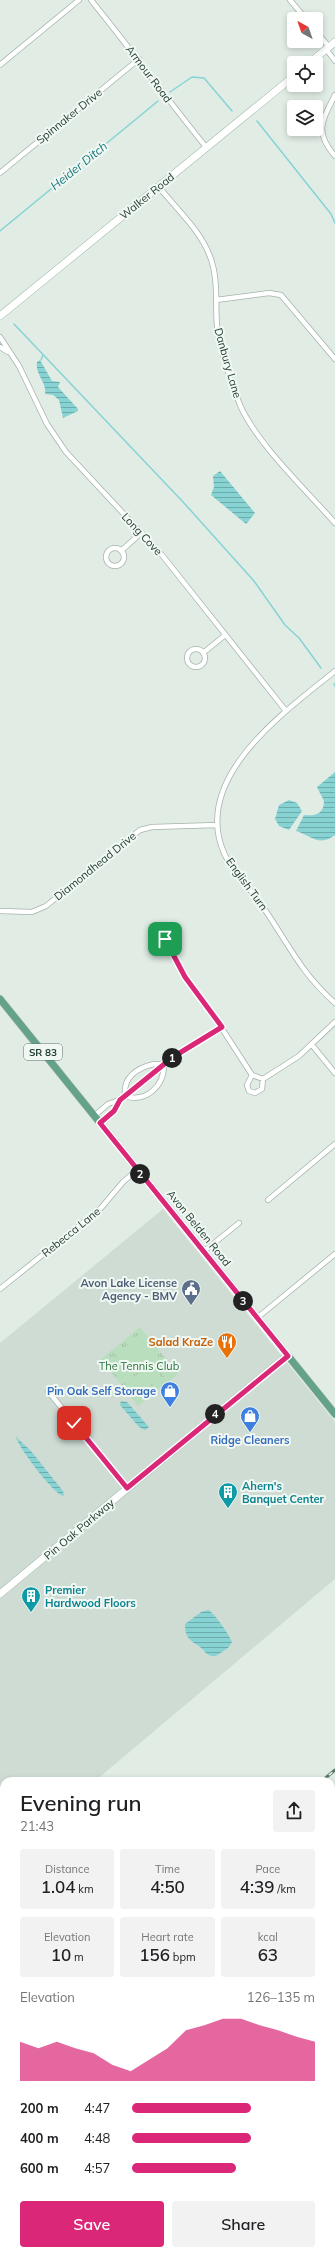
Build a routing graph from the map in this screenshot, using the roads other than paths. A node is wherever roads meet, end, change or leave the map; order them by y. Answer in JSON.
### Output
{"nodes":[{"id":1,"x":79,"y":0,"type":"edge"},
{"id":2,"x":91,"y":0,"type":"edge"},
{"id":3,"x":290,"y":0,"type":"edge"},
{"id":4,"x":300,"y":12,"type":"edge"},
{"id":5,"x":323,"y":38,"type":"edge"},
{"id":6,"x":331,"y":47,"type":"edge"},
{"id":7,"x":319,"y":56,"type":"edge"},
{"id":8,"x":139,"y":59,"type":"junction"},
{"id":9,"x":335,"y":61,"type":"edge"},
{"id":10,"x":0,"y":65,"type":"edge"},
{"id":11,"x":287,"y":82,"type":"edge"},
{"id":12,"x":335,"y":95,"type":"edge"},
{"id":13,"x":206,"y":147,"type":"junction"},
{"id":14,"x":335,"y":156,"type":"edge"},
{"id":15,"x":0,"y":173,"type":"edge"},
{"id":16,"x":158,"y":186,"type":"junction"},
{"id":17,"x":216,"y":300,"type":"junction"},
{"id":18,"x":0,"y":316,"type":"edge"},
{"id":19,"x":0,"y":337,"type":"edge"},
{"id":20,"x":0,"y":348,"type":"edge"},
{"id":21,"x":8,"y":352,"type":"junction"},
{"id":22,"x":335,"y":359,"type":"edge"},
{"id":23,"x":335,"y":523,"type":"edge"},
{"id":24,"x":141,"y":533,"type":"junction"},
{"id":25,"x":122,"y":551,"type":"dead end"},
{"id":26,"x":224,"y":636,"type":"junction"},
{"id":27,"x":203,"y":653,"type":"dead end"},
{"id":28,"x":335,"y":670,"type":"edge"},
{"id":29,"x":286,"y":711,"type":"junction"},
{"id":30,"x":217,"y":825,"type":"junction"},
{"id":31,"x":0,"y":911,"type":"edge"},
{"id":32,"x":165,"y":939,"type":"dead end"},
{"id":33,"x":0,"y":999,"type":"edge"},
{"id":34,"x":335,"y":1003,"type":"edge"},
{"id":35,"x":335,"y":1022,"type":"edge"},
{"id":36,"x":222,"y":1027,"type":"junction"},
{"id":37,"x":312,"y":1045,"type":"junction"},
{"id":38,"x":164,"y":1065,"type":"junction"},
{"id":39,"x":335,"y":1073,"type":"edge"},
{"id":40,"x":252,"y":1075,"type":"junction"},
{"id":41,"x":263,"y":1078,"type":"junction"},
{"id":42,"x":125,"y":1096,"type":"junction"},
{"id":43,"x":120,"y":1100,"type":"junction"},
{"id":44,"x":94,"y":1116,"type":"junction"},
{"id":45,"x":100,"y":1123,"type":"junction"},
{"id":46,"x":335,"y":1144,"type":"edge"},
{"id":47,"x":137,"y":1170,"type":"junction"},
{"id":48,"x":268,"y":1200,"type":"dead end"},
{"id":49,"x":240,"y":1223,"type":"dead end"},
{"id":50,"x":203,"y":1252,"type":"junction"},
{"id":51,"x":335,"y":1254,"type":"edge"},
{"id":52,"x":0,"y":1289,"type":"edge"},
{"id":53,"x":257,"y":1318,"type":"junction"},
{"id":54,"x":288,"y":1356,"type":"junction"},
{"id":55,"x":48,"y":1391,"type":"dead end"},
{"id":56,"x":335,"y":1414,"type":"edge"},
{"id":57,"x":127,"y":1488,"type":"junction"},
{"id":58,"x":0,"y":1594,"type":"edge"}],
"edges":[{"from":1,"to":10,"type":"street"},
{"from":2,"to":8,"type":"street","name":"Armour Road"},
{"from":3,"to":4,"type":"street"},
{"from":5,"to":6,"type":"street"},
{"from":6,"to":7,"type":"street"},
{"from":6,"to":9,"type":"street"},
{"from":8,"to":13,"type":"street","name":"Armour Road"},
{"from":8,"to":15,"type":"street","name":"Spinnaker Drive"},
{"from":11,"to":13,"type":"street","name":"Walker Road"},
{"from":12,"to":14,"type":"street"},
{"from":13,"to":16,"type":"street","name":"Walker Road"},
{"from":16,"to":17,"type":"street","name":"Danbury Lane"},
{"from":16,"to":18,"type":"street","name":"Walker Road"},
{"from":17,"to":22,"type":"street"},
{"from":17,"to":23,"type":"street","name":"Danbury Lane"},
{"from":19,"to":21,"type":"street","name":"Long Cove"},
{"from":20,"to":21,"type":"street","name":"Long Cove"},
{"from":21,"to":24,"type":"street","name":"Long Cove"},
{"from":24,"to":25,"type":"street"},
{"from":24,"to":26,"type":"street","name":"Long Cove"},
{"from":26,"to":27,"type":"street"},
{"from":26,"to":29,"type":"street","name":"Long Cove"},
{"from":28,"to":29,"type":"street","name":"English Turn"},
{"from":29,"to":30,"type":"street","name":"English Turn"},
{"from":30,"to":31,"type":"street","name":"Diamondhead Drive"},
{"from":30,"to":34,"type":"street","name":"English Turn"},
{"from":32,"to":36,"type":"street"},
{"from":33,"to":44,"type":"main road","name":"Avon Belden Road","number":"SR 83"},
{"from":35,"to":37,"type":"street"},
{"from":36,"to":38,"type":"street"},
{"from":36,"to":40,"type":"street"},
{"from":37,"to":39,"type":"street"},
{"from":37,"to":41,"type":"street"},
{"from":38,"to":42,"type":"street"},
{"from":38,"to":42,"type":"street"},
{"from":38,"to":42,"type":"street"},
{"from":40,"to":41,"type":"street"},
{"from":40,"to":41,"type":"street"},
{"from":42,"to":43,"type":"street"},
{"from":43,"to":44,"type":"street"},
{"from":43,"to":45,"type":"street"},
{"from":44,"to":45,"type":"main road","name":"Avon Belden Road","number":"SR 83"},
{"from":45,"to":47,"type":"main road","name":"Avon Belden Road","number":"SR 83"},
{"from":46,"to":48,"type":"street"},
{"from":47,"to":50,"type":"main road","name":"Avon Belden Road","number":"SR 83"},
{"from":47,"to":52,"type":"street","name":"Rebecca Lane"},
{"from":49,"to":50,"type":"street"},
{"from":50,"to":53,"type":"main road","name":"Avon Belden Road","number":"SR 83"},
{"from":51,"to":53,"type":"street"},
{"from":53,"to":54,"type":"main road","name":"Avon Belden Road","number":"SR 83"},
{"from":54,"to":56,"type":"main road","name":"Avon Belden Road","number":"SR 83"},
{"from":54,"to":57,"type":"street","name":"Pin Oak Parkway"},
{"from":55,"to":57,"type":"street"},
{"from":57,"to":58,"type":"street","name":"Pin Oak Parkway"}]}
